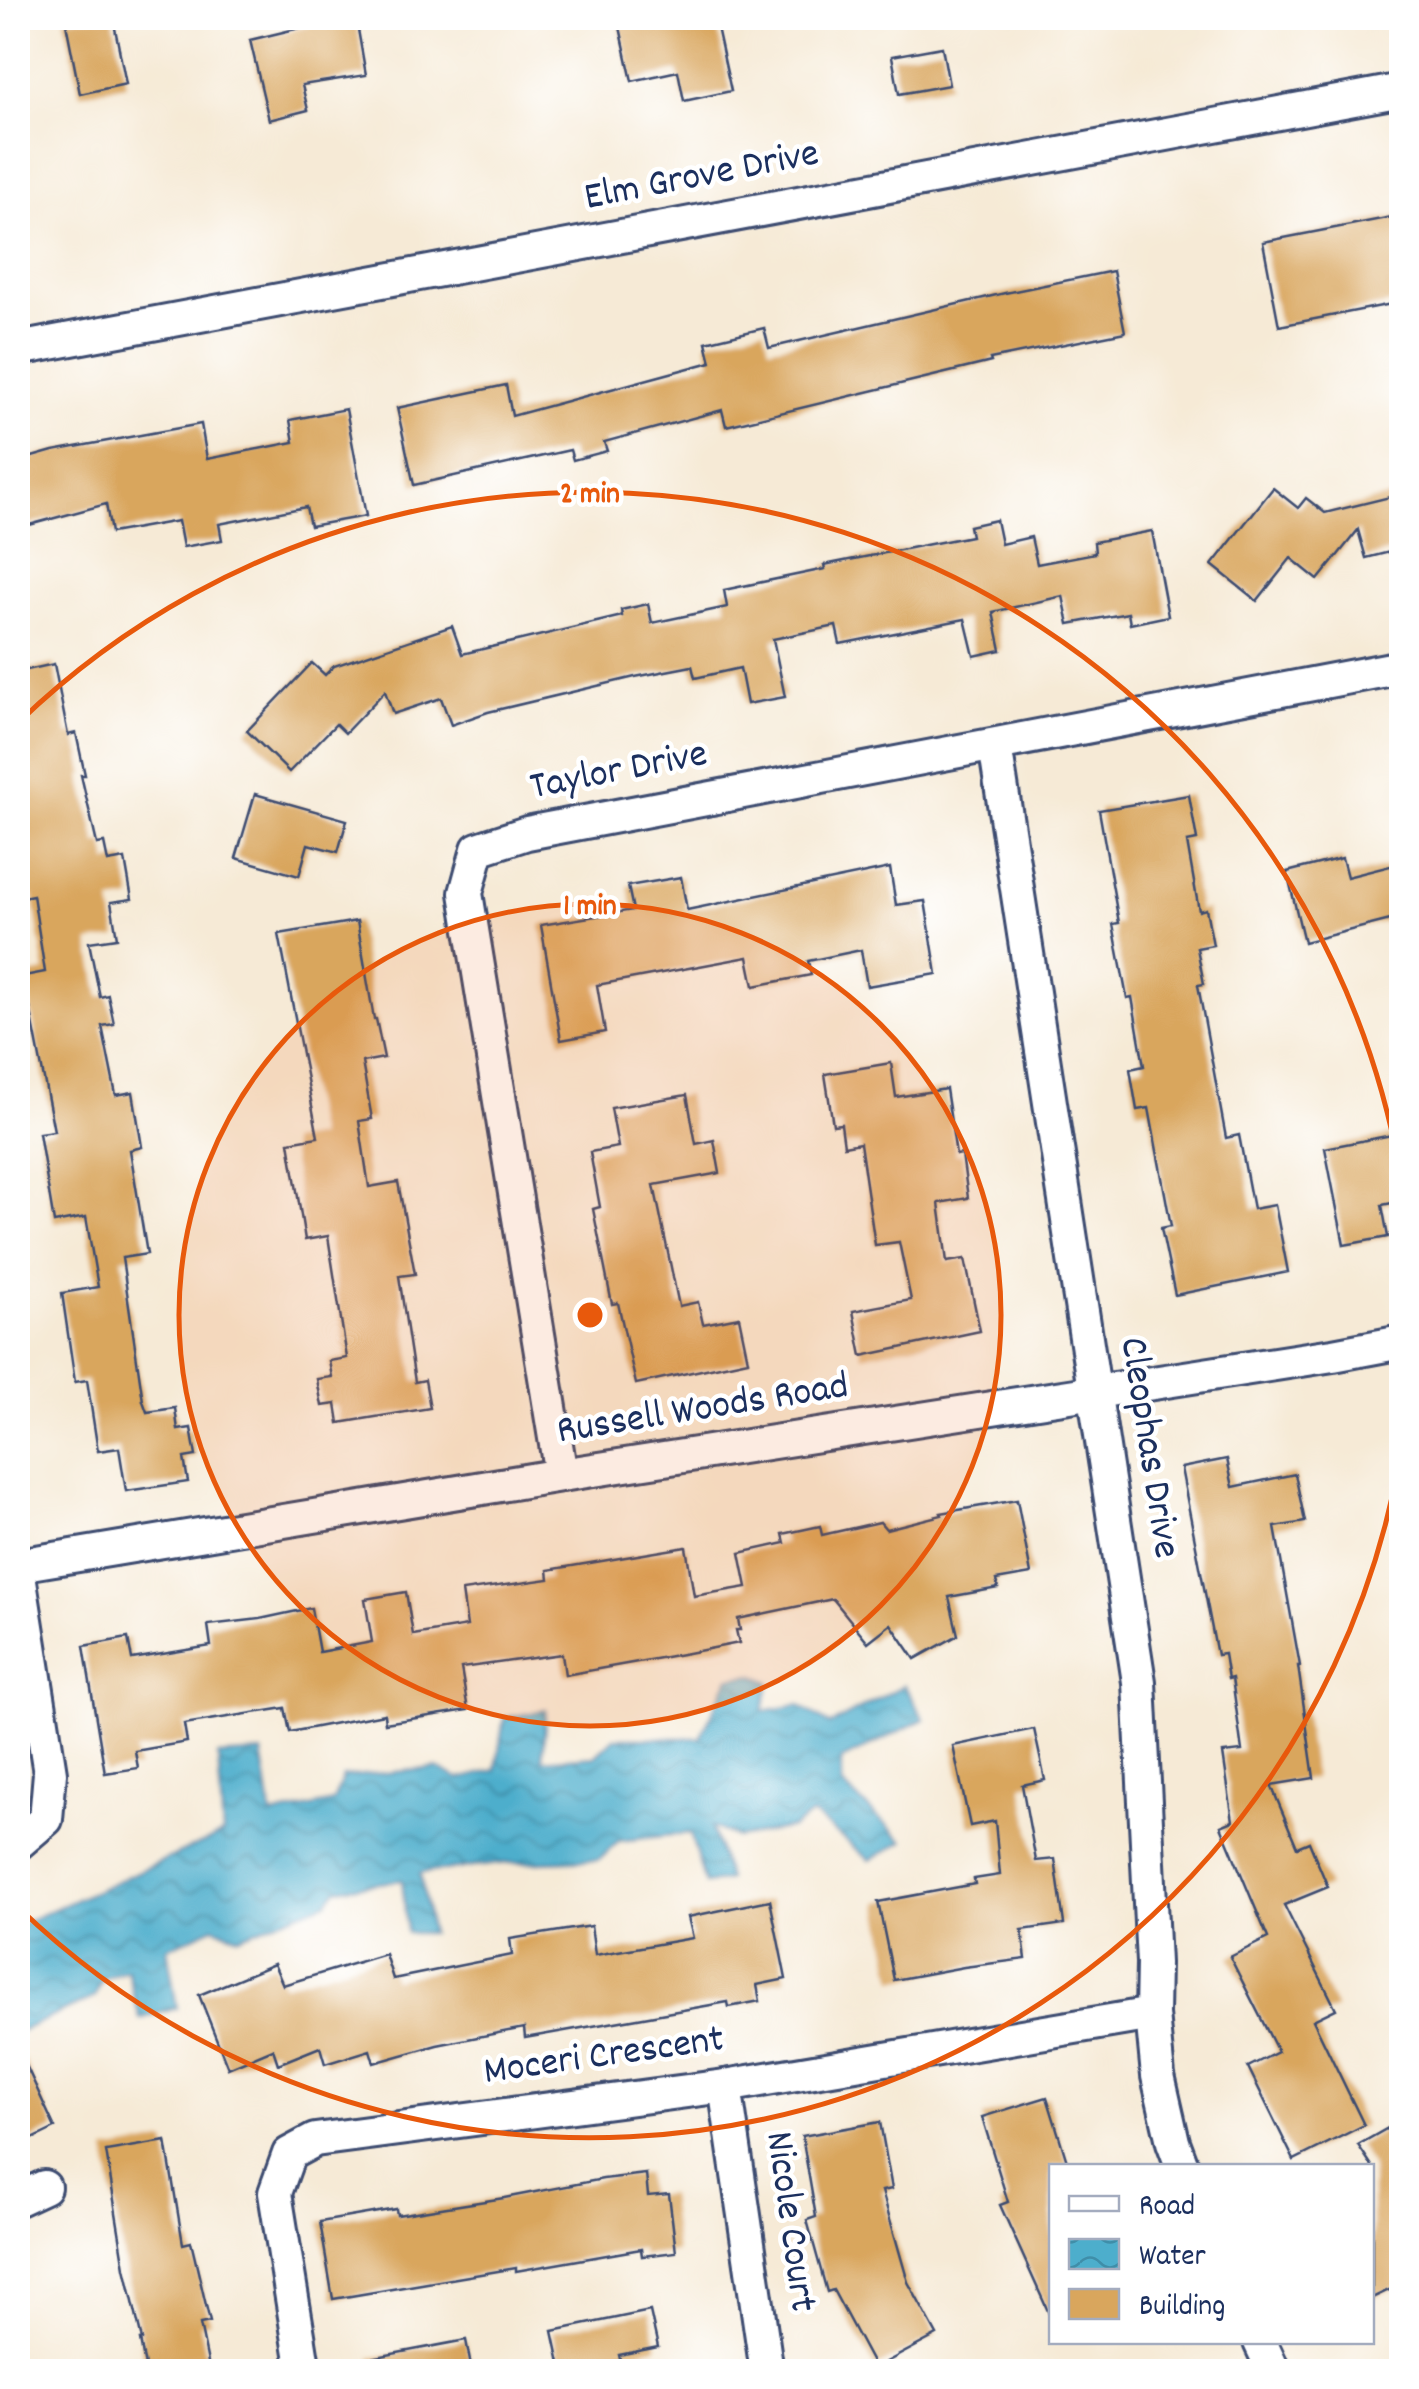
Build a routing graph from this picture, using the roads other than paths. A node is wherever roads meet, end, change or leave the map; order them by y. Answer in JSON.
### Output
{"nodes":[{"id":1,"x":1402,"y":90,"type":"edge"},
{"id":2,"x":18,"y":350,"type":"edge"},
{"id":3,"x":1402,"y":667,"type":"edge"},
{"id":4,"x":995,"y":745,"type":"junction"},
{"id":5,"x":1402,"y":1342,"type":"edge"},
{"id":6,"x":1096,"y":1392,"type":"junction"},
{"id":7,"x":562,"y":1475,"type":"junction"},
{"id":8,"x":18,"y":1567,"type":"edge"},
{"id":9,"x":18,"y":1843,"type":"edge"},
{"id":10,"x":1152,"y":2014,"type":"junction"},
{"id":11,"x":725,"y":2086,"type":"junction"},
{"id":12,"x":1181,"y":2164,"type":"edge"},
{"id":13,"x":1261,"y":2344,"type":"edge"},
{"id":14,"x":304,"y":2372,"type":"edge"},
{"id":15,"x":767,"y":2372,"type":"edge"},
{"id":16,"x":1274,"y":2372,"type":"edge"}],
"edges":[{"from":1,"to":2,"type":"street","name":"Elm Grove Drive"},
{"from":3,"to":4,"type":"street","name":"Taylor Drive"},
{"from":4,"to":6,"type":"street","name":"Cleophas Drive"},
{"from":4,"to":7,"type":"street","name":"Taylor Drive"},
{"from":5,"to":6,"type":"street","name":"Russell Woods Road"},
{"from":6,"to":7,"type":"street","name":"Russell Woods Road"},
{"from":6,"to":10,"type":"street","name":"Cleophas Drive"},
{"from":7,"to":8,"type":"street","name":"Russell Woods Road"},
{"from":8,"to":9,"type":"street"},
{"from":10,"to":11,"type":"street","name":"Moceri Crescent"},
{"from":10,"to":12,"type":"street","name":"Cleophas Drive"},
{"from":11,"to":14,"type":"street","name":"Moceri Crescent"},
{"from":11,"to":15,"type":"street","name":"Nicole Court"},
{"from":13,"to":16,"type":"street"}]}
